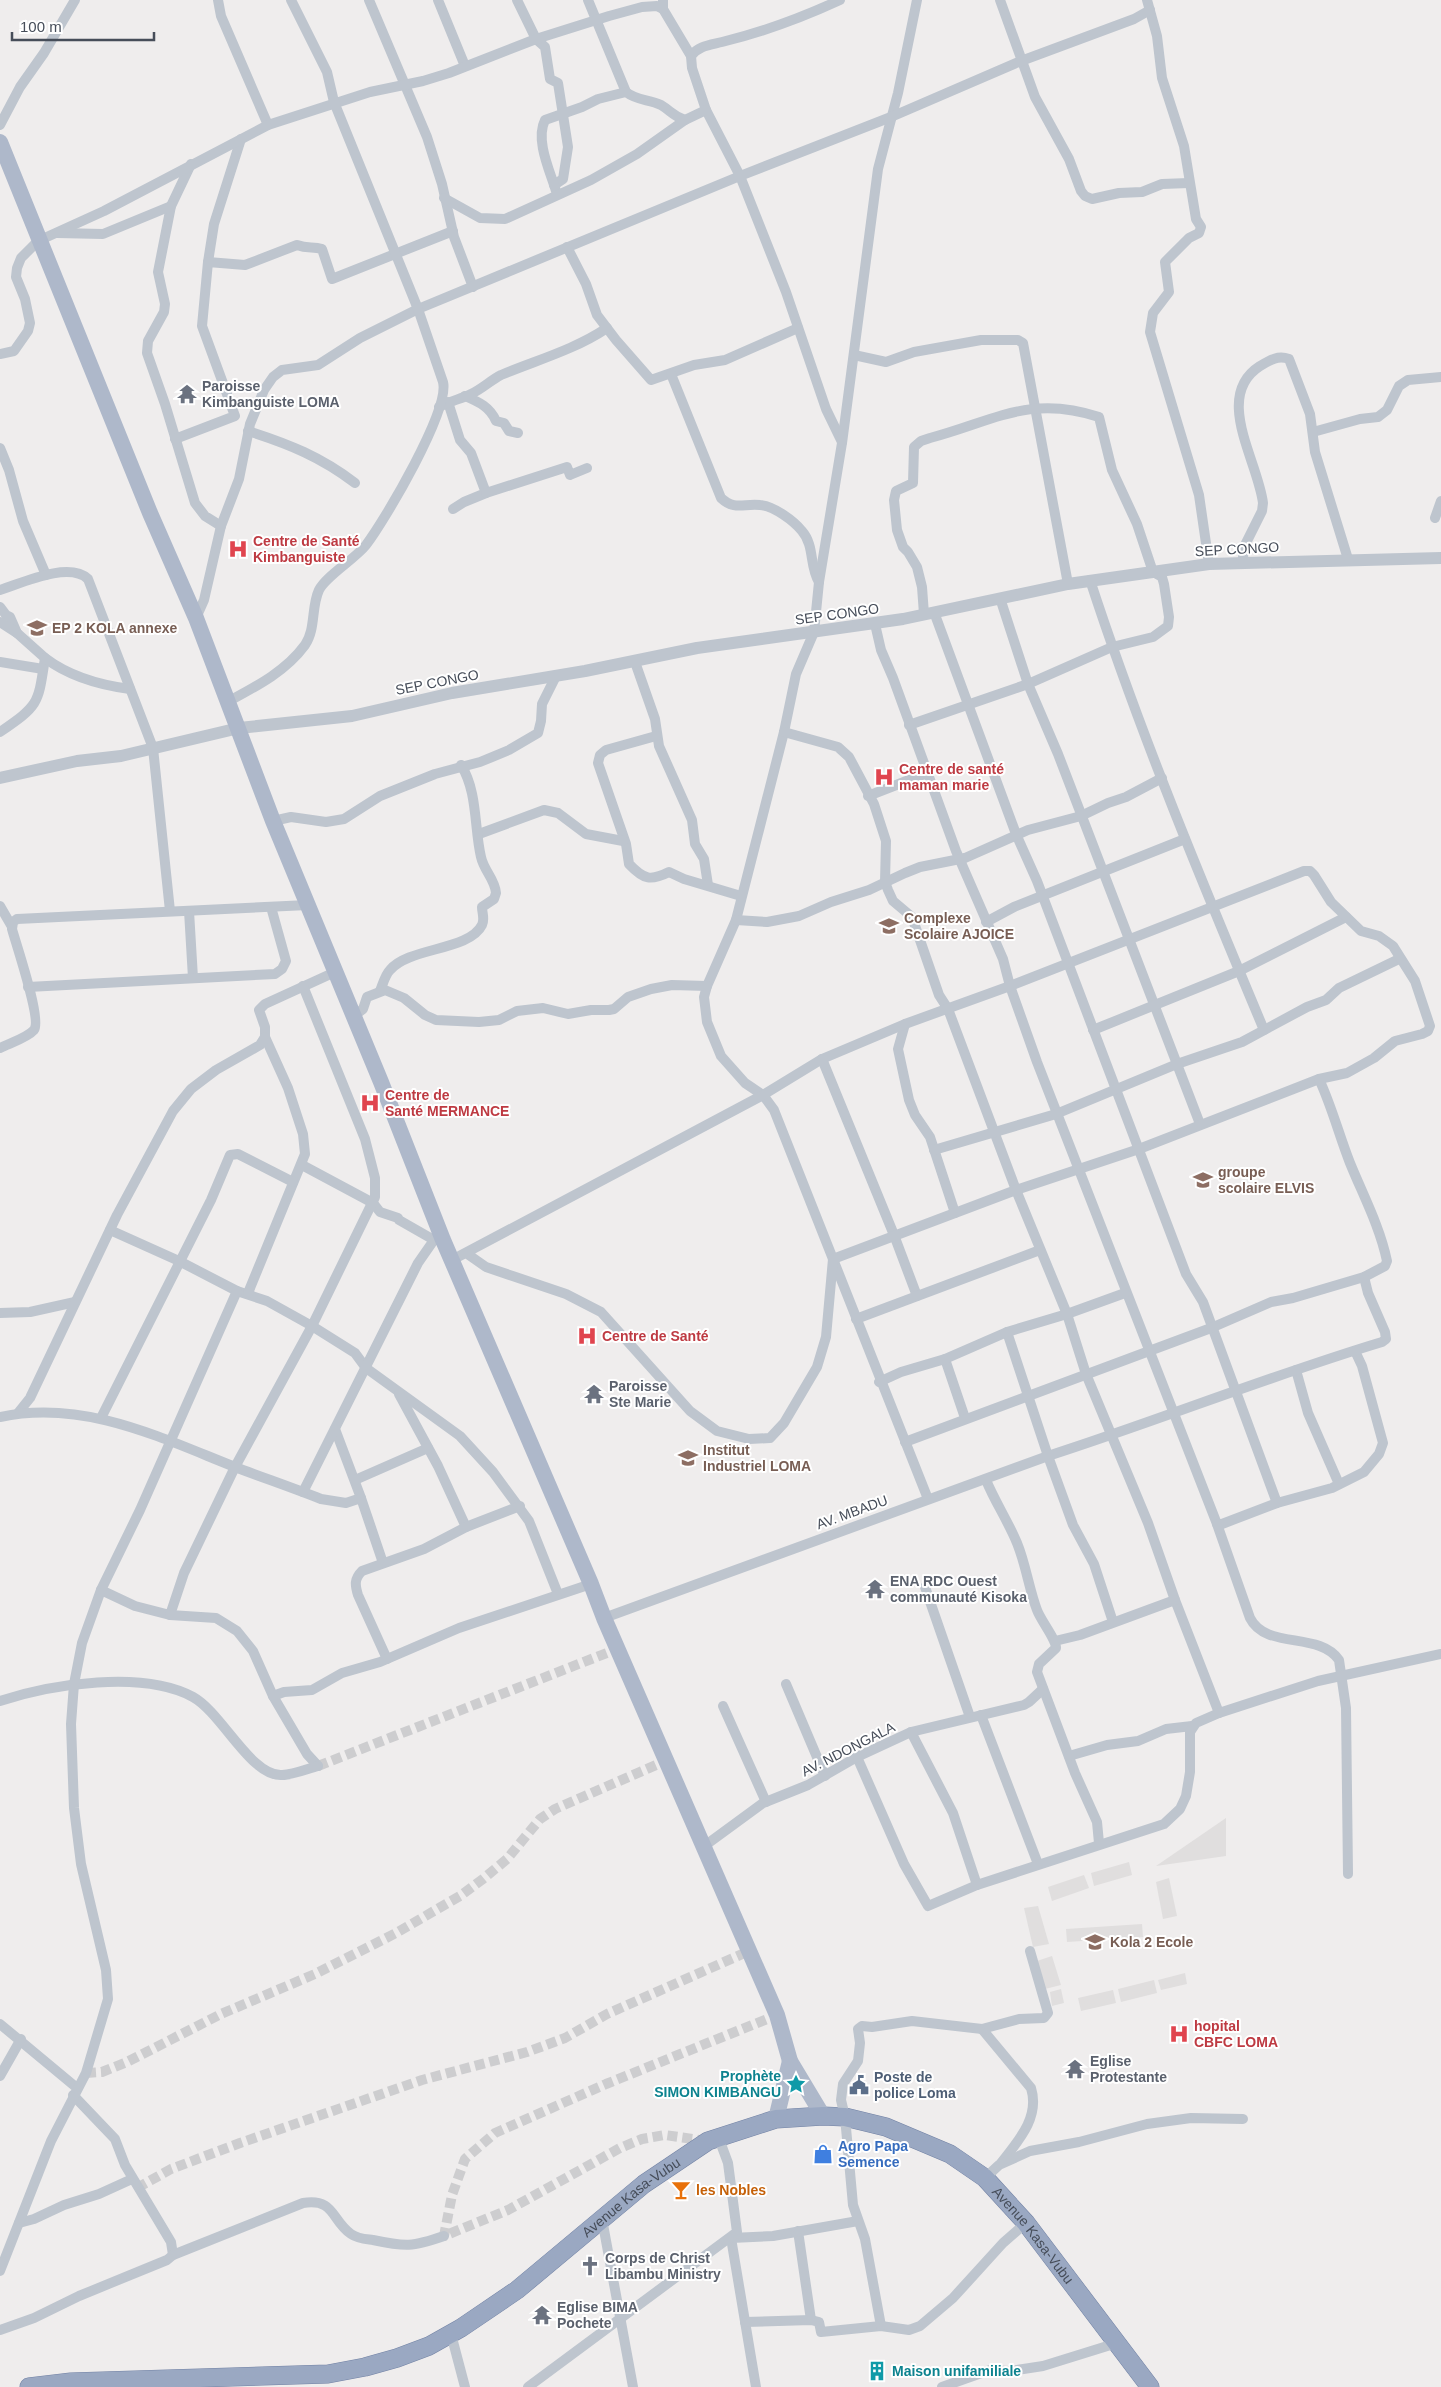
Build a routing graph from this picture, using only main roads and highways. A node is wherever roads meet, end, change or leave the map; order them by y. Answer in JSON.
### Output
{"nodes":[{"id":1,"x":0,"y":142,"type":"edge"},
{"id":2,"x":790,"y":2062,"type":"junction"},
{"id":3,"x":823,"y":2116,"type":"junction"},
{"id":4,"x":776,"y":2119,"type":"junction"},
{"id":5,"x":144,"y":2384,"type":"edge"},
{"id":6,"x":29,"y":2387,"type":"edge"},
{"id":7,"x":1150,"y":2387,"type":"edge"}],
"edges":[{"from":1,"to":2,"type":"main road"},
{"from":2,"to":3,"type":"main road"},
{"from":2,"to":4,"type":"main road"},
{"from":3,"to":4,"type":"highway","name":"Avenue Kasa-Vubu"},
{"from":3,"to":7,"type":"highway","name":"Avenue Kasa-Vubu"},
{"from":4,"to":5,"type":"highway","name":"Avenue Kasa-Vubu"},
{"from":5,"to":6,"type":"highway","name":"Avenue Kasa-Vubu"}]}
